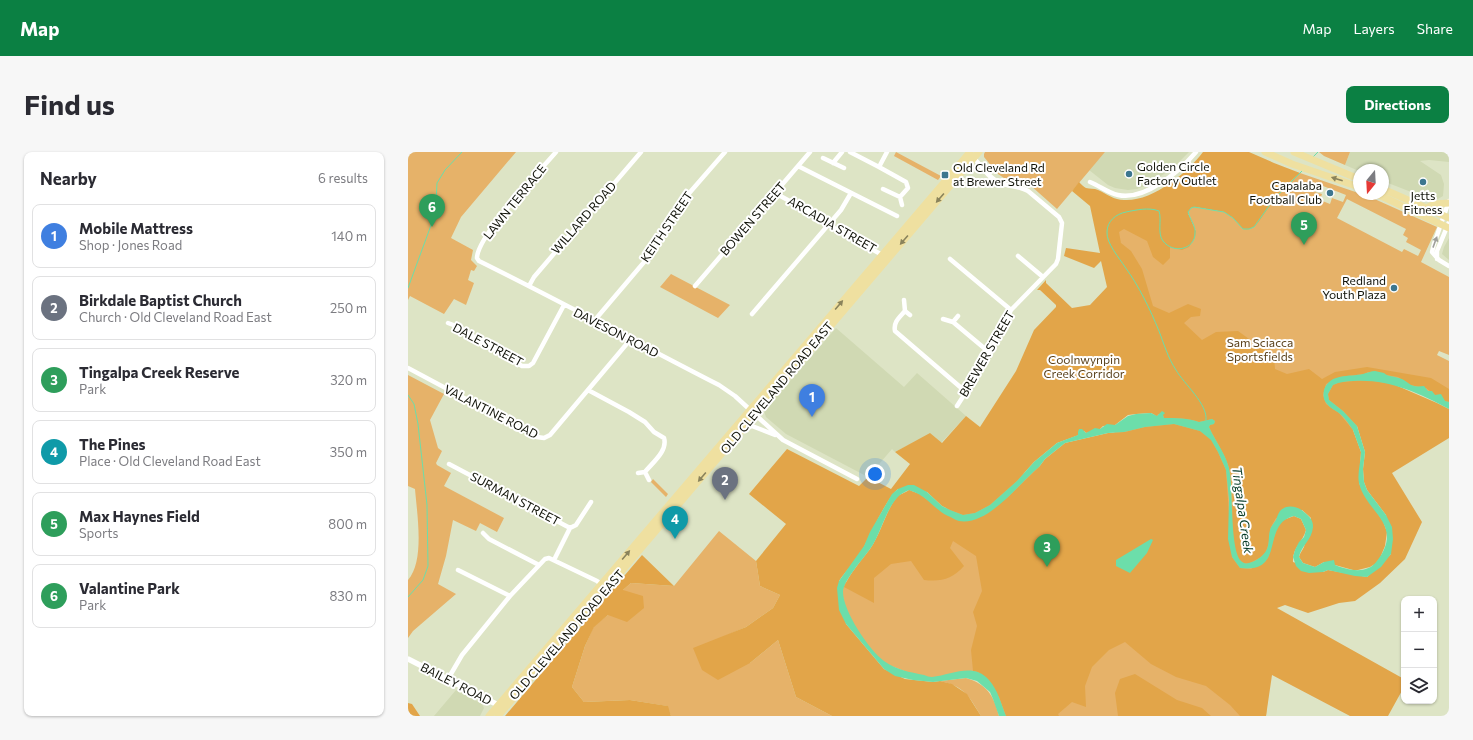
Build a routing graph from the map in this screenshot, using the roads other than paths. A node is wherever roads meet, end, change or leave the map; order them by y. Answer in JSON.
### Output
{"nodes":[{"id":1,"x":556,"y":152,"type":"edge"},
{"id":2,"x":641,"y":152,"type":"edge"},
{"id":3,"x":725,"y":152,"type":"edge"},
{"id":4,"x":810,"y":152,"type":"edge"},
{"id":5,"x":842,"y":152,"type":"edge"},
{"id":6,"x":850,"y":152,"type":"edge"},
{"id":7,"x":887,"y":152,"type":"edge"},
{"id":8,"x":1196,"y":152,"type":"edge"},
{"id":9,"x":1264,"y":152,"type":"edge"},
{"id":10,"x":1297,"y":153,"type":"edge"},
{"id":11,"x":973,"y":154,"type":"edge"},
{"id":12,"x":823,"y":158,"type":"dead end"},
{"id":13,"x":834,"y":163,"type":"junction"},
{"id":14,"x":798,"y":166,"type":"junction"},
{"id":15,"x":879,"y":166,"type":"junction"},
{"id":16,"x":844,"y":168,"type":"dead end"},
{"id":17,"x":1353,"y":176,"type":"edge"},
{"id":18,"x":1090,"y":182,"type":"dead end"},
{"id":19,"x":1353,"y":185,"type":"edge"},
{"id":20,"x":883,"y":189,"type":"dead end"},
{"id":21,"x":1389,"y":192,"type":"edge"},
{"id":22,"x":775,"y":193,"type":"junction"},
{"id":23,"x":851,"y":193,"type":"junction"},
{"id":24,"x":900,"y":197,"type":"junction"},
{"id":25,"x":1389,"y":199,"type":"edge"},
{"id":26,"x":1449,"y":202,"type":"edge"},
{"id":27,"x":902,"y":205,"type":"dead end"},
{"id":28,"x":1426,"y":208,"type":"junction"},
{"id":29,"x":897,"y":216,"type":"dead end"},
{"id":30,"x":1446,"y":217,"type":"edge"},
{"id":31,"x":828,"y":223,"type":"junction"},
{"id":32,"x":1447,"y":225,"type":"edge"},
{"id":33,"x":477,"y":254,"type":"joint"},
{"id":34,"x":1018,"y":256,"type":"dead end"},
{"id":35,"x":885,"y":257,"type":"junction"},
{"id":36,"x":950,"y":259,"type":"dead end"},
{"id":37,"x":1449,"y":266,"type":"edge"},
{"id":38,"x":1043,"y":277,"type":"junction"},
{"id":39,"x":529,"y":286,"type":"junction"},
{"id":40,"x":695,"y":286,"type":"dead end"},
{"id":41,"x":904,"y":300,"type":"dead end"},
{"id":42,"x":564,"y":305,"type":"junction"},
{"id":43,"x":1011,"y":310,"type":"junction"},
{"id":44,"x":905,"y":311,"type":"junction"},
{"id":45,"x":752,"y":314,"type":"dead end"},
{"id":46,"x":910,"y":315,"type":"dead end"},
{"id":47,"x":958,"y":316,"type":"dead end"},
{"id":48,"x":943,"y":319,"type":"dead end"},
{"id":49,"x":594,"y":321,"type":"junction"},
{"id":50,"x":953,"y":322,"type":"junction"},
{"id":51,"x":448,"y":323,"type":"dead end"},
{"id":52,"x":630,"y":340,"type":"junction"},
{"id":53,"x":990,"y":353,"type":"junction"},
{"id":54,"x":408,"y":368,"type":"edge"},
{"id":55,"x":588,"y":390,"type":"junction"},
{"id":56,"x":966,"y":392,"type":"junction"},
{"id":57,"x":957,"y":406,"type":"dead end"},
{"id":58,"x":752,"y":412,"type":"junction"},
{"id":59,"x":742,"y":430,"type":"junction"},
{"id":60,"x":779,"y":436,"type":"junction"},
{"id":61,"x":449,"y":464,"type":"dead end"},
{"id":62,"x":645,"y":472,"type":"junction"},
{"id":63,"x":638,"y":473,"type":"dead end"},
{"id":64,"x":857,"y":479,"type":"dead end"},
{"id":65,"x":650,"y":480,"type":"dead end"},
{"id":66,"x":591,"y":502,"type":"dead end"},
{"id":67,"x":570,"y":528,"type":"junction"},
{"id":68,"x":483,"y":533,"type":"dead end"},
{"id":69,"x":552,"y":559,"type":"junction"},
{"id":70,"x":539,"y":564,"type":"junction"},
{"id":71,"x":458,"y":570,"type":"dead end"},
{"id":72,"x":604,"y":586,"type":"junction"},
{"id":73,"x":510,"y":596,"type":"junction"},
{"id":74,"x":408,"y":659,"type":"edge"},
{"id":75,"x":448,"y":679,"type":"junction"},
{"id":76,"x":501,"y":707,"type":"junction"},
{"id":77,"x":489,"y":716,"type":"edge"},
{"id":78,"x":498,"y":716,"type":"edge"}],
"edges":[{"from":1,"to":33,"type":"street","name":"LAWN TERRACE"},
{"from":2,"to":39,"type":"street","name":"WILLARD ROAD"},
{"from":3,"to":49,"type":"street","name":"KEITH STREET"},
{"from":4,"to":14,"type":"street","name":"BOWEN STREET"},
{"from":5,"to":13,"type":"street"},
{"from":6,"to":15,"type":"street"},
{"from":7,"to":15,"type":"street"},
{"from":8,"to":18,"type":"street"},
{"from":19,"to":9,"type":"main road","one_way":true},
{"from":10,"to":17,"type":"main road"},
{"from":11,"to":35,"type":"main road","name":"OLD CLEVELAND ROAD EAST"},
{"from":11,"to":38,"type":"street","name":"BREWER STREET"},
{"from":12,"to":13,"type":"street"},
{"from":13,"to":16,"type":"street"},
{"from":14,"to":22,"type":"street","name":"BOWEN STREET"},
{"from":14,"to":23,"type":"street"},
{"from":15,"to":24,"type":"street"},
{"from":20,"to":24,"type":"street"},
{"from":21,"to":28,"type":"main road"},
{"from":22,"to":31,"type":"street","name":"ARCADIA STREET"},
{"from":22,"to":40,"type":"street","name":"BOWEN STREET"},
{"from":23,"to":29,"type":"street"},
{"from":23,"to":31,"type":"street"},
{"from":24,"to":27,"type":"street"},
{"from":25,"to":32,"type":"main road"},
{"from":26,"to":28,"type":"main road"},
{"from":26,"to":30,"type":"street"},
{"from":28,"to":30,"type":"main road"},
{"from":30,"to":32,"type":"street"},
{"from":31,"to":35,"type":"street","name":"ARCADIA STREET"},
{"from":31,"to":45,"type":"street"},
{"from":32,"to":37,"type":"street"},
{"from":33,"to":39,"type":"street","name":"DAVESON ROAD"},
{"from":34,"to":38,"type":"street"},
{"from":35,"to":58,"type":"main road","name":"OLD CLEVELAND ROAD EAST"},
{"from":36,"to":43,"type":"street"},
{"from":38,"to":43,"type":"street","name":"BREWER STREET"},
{"from":39,"to":42,"type":"street","name":"DAVESON ROAD"},
{"from":41,"to":44,"type":"street"},
{"from":42,"to":49,"type":"street","name":"DAVESON ROAD"},
{"from":42,"to":51,"type":"street","name":"DALE STREET"},
{"from":43,"to":53,"type":"street","name":"BREWER STREET"},
{"from":44,"to":46,"type":"street"},
{"from":44,"to":56,"type":"street"},
{"from":47,"to":50,"type":"street"},
{"from":48,"to":50,"type":"street"},
{"from":49,"to":52,"type":"street","name":"DAVESON ROAD"},
{"from":50,"to":53,"type":"street"},
{"from":52,"to":55,"type":"street","name":"VALANTINE ROAD"},
{"from":52,"to":58,"type":"street","name":"DAVESON ROAD"},
{"from":53,"to":56,"type":"street","name":"BREWER STREET"},
{"from":54,"to":55,"type":"street","name":"VALANTINE ROAD"},
{"from":55,"to":62,"type":"street"},
{"from":56,"to":57,"type":"street","name":"BREWER STREET"},
{"from":58,"to":59,"type":"main road","name":"OLD CLEVELAND ROAD EAST"},
{"from":58,"to":60,"type":"street","name":"DAVESON ROAD"},
{"from":72,"to":58,"type":"main road","name":"OLD CLEVELAND ROAD EAST","one_way":true},
{"from":59,"to":60,"type":"street"},
{"from":59,"to":72,"type":"main road","name":"OLD CLEVELAND ROAD EAST","one_way":true},
{"from":60,"to":64,"type":"street"},
{"from":61,"to":67,"type":"street","name":"SURMAN STREET"},
{"from":62,"to":63,"type":"street"},
{"from":62,"to":65,"type":"street"},
{"from":66,"to":67,"type":"street"},
{"from":67,"to":69,"type":"street","name":"SURMAN STREET"},
{"from":68,"to":70,"type":"street"},
{"from":69,"to":70,"type":"street"},
{"from":69,"to":72,"type":"street"},
{"from":70,"to":73,"type":"street"},
{"from":71,"to":73,"type":"street"},
{"from":72,"to":76,"type":"main road","name":"OLD CLEVELAND ROAD EAST"},
{"from":73,"to":75,"type":"street"},
{"from":74,"to":75,"type":"street","name":"BAILEY ROAD"},
{"from":75,"to":76,"type":"street","name":"BAILEY ROAD"},
{"from":76,"to":77,"type":"main road","name":"OLD CLEVELAND ROAD EAST"},
{"from":76,"to":78,"type":"main road","name":"OLD CLEVELAND ROAD EAST"}]}
